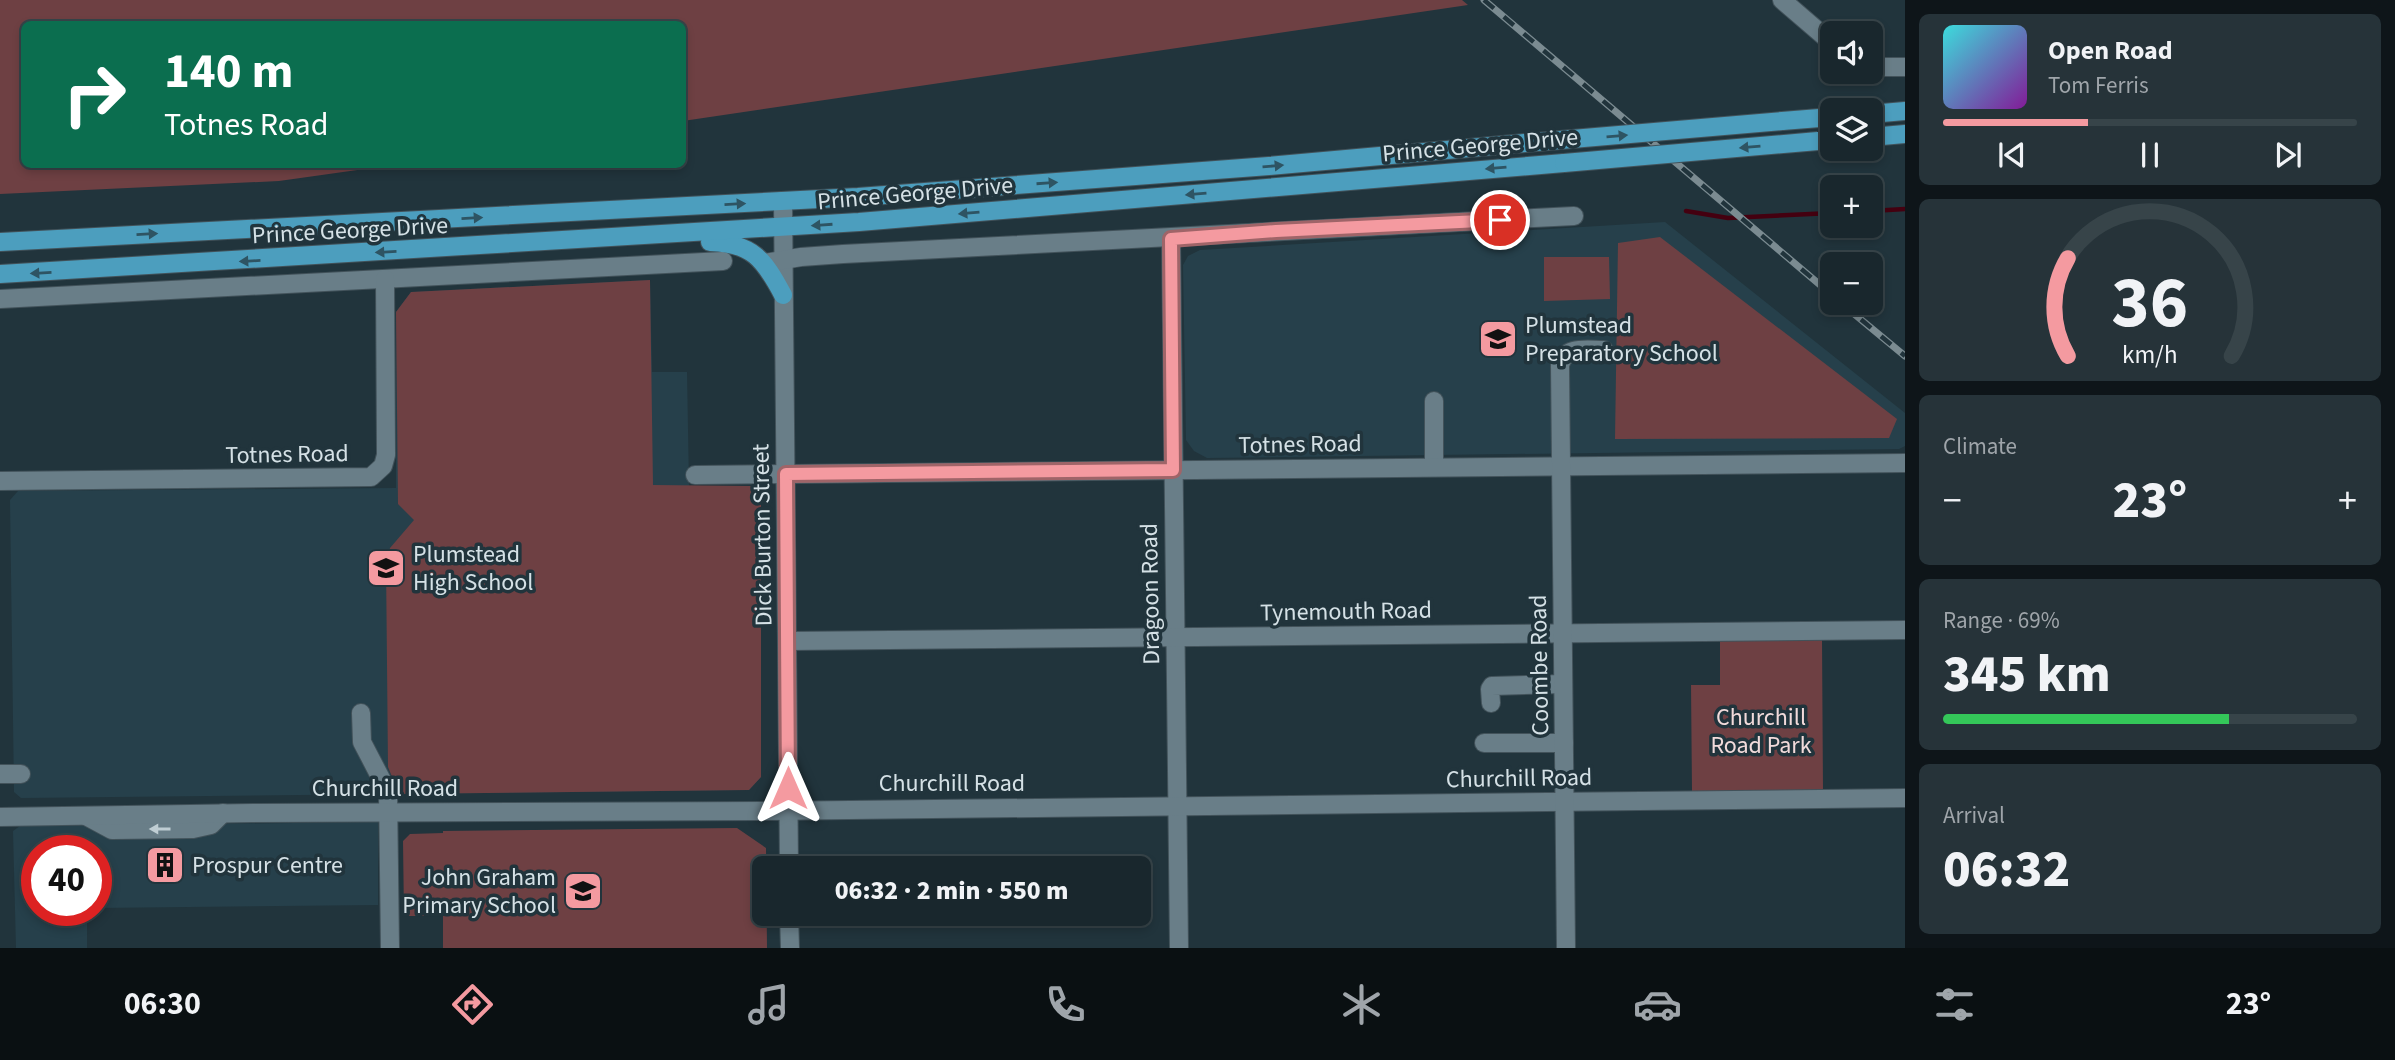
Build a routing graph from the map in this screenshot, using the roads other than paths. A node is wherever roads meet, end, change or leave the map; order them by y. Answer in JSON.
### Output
{"nodes":[{"id":1,"x":1782,"y":0,"type":"edge"},
{"id":2,"x":1820,"y":33,"type":"edge"},
{"id":3,"x":1905,"y":67,"type":"edge"},
{"id":4,"x":1883,"y":68,"type":"edge"},
{"id":5,"x":1905,"y":111,"type":"edge"},
{"id":6,"x":1883,"y":113,"type":"edge"},
{"id":7,"x":1820,"y":118,"type":"edge"},
{"id":8,"x":1905,"y":134,"type":"edge"},
{"id":9,"x":1883,"y":136,"type":"edge"},
{"id":10,"x":1820,"y":141,"type":"edge"},
{"id":11,"x":783,"y":201,"type":"junction"},
{"id":12,"x":1574,"y":216,"type":"dead end"},
{"id":13,"x":784,"y":227,"type":"junction"},
{"id":14,"x":601,"y":239,"type":"junction"},
{"id":15,"x":1171,"y":239,"type":"junction"},
{"id":16,"x":0,"y":242,"type":"edge"},
{"id":17,"x":785,"y":260,"type":"junction"},
{"id":18,"x":723,"y":261,"type":"dead end"},
{"id":19,"x":765,"y":263,"type":"junction"},
{"id":20,"x":0,"y":274,"type":"edge"},
{"id":21,"x":385,"y":279,"type":"junction"},
{"id":22,"x":783,"y":295,"type":"junction"},
{"id":23,"x":0,"y":299,"type":"edge"},
{"id":24,"x":1604,"y":350,"type":"dead end"},
{"id":25,"x":1434,"y":401,"type":"dead end"},
{"id":26,"x":1905,"y":463,"type":"edge"},
{"id":27,"x":1561,"y":466,"type":"junction"},
{"id":28,"x":1434,"y":467,"type":"junction"},
{"id":29,"x":1173,"y":470,"type":"junction"},
{"id":30,"x":786,"y":474,"type":"junction"},
{"id":31,"x":695,"y":475,"type":"dead end"},
{"id":32,"x":0,"y":481,"type":"edge"},
{"id":33,"x":1905,"y":630,"type":"edge"},
{"id":34,"x":1563,"y":634,"type":"junction"},
{"id":35,"x":1175,"y":638,"type":"junction"},
{"id":36,"x":788,"y":641,"type":"junction"},
{"id":37,"x":1563,"y":684,"type":"junction"},
{"id":38,"x":1491,"y":703,"type":"dead end"},
{"id":39,"x":361,"y":713,"type":"dead end"},
{"id":40,"x":1484,"y":743,"type":"dead end"},
{"id":41,"x":1564,"y":743,"type":"junction"},
{"id":42,"x":21,"y":774,"type":"dead end"},
{"id":43,"x":0,"y":775,"type":"edge"},
{"id":44,"x":1905,"y":798,"type":"edge"},
{"id":45,"x":1565,"y":802,"type":"junction"},
{"id":46,"x":1177,"y":806,"type":"junction"},
{"id":47,"x":787,"y":809,"type":"junction"},
{"id":48,"x":222,"y":813,"type":"junction"},
{"id":49,"x":388,"y":813,"type":"junction"},
{"id":50,"x":86,"y":816,"type":"junction"},
{"id":51,"x":0,"y":817,"type":"edge"},
{"id":52,"x":789,"y":856,"type":"edge"},
{"id":53,"x":789,"y":926,"type":"edge"},
{"id":54,"x":390,"y":948,"type":"edge"},
{"id":55,"x":790,"y":948,"type":"edge"},
{"id":56,"x":1179,"y":948,"type":"edge"},
{"id":57,"x":1566,"y":948,"type":"edge"}],
"edges":[{"from":1,"to":2,"type":"street"},
{"from":3,"to":4,"type":"street"},
{"from":5,"to":6,"type":"main road"},
{"from":11,"to":7,"type":"main road","name":"Prince George Drive","one_way":true,"bridge":true},
{"from":8,"to":9,"type":"main road"},
{"from":10,"to":13,"type":"main road","name":"Prince George Drive","one_way":true,"bridge":true},
{"from":11,"to":13,"type":"street","name":"Dick Burton Street"},
{"from":16,"to":11,"type":"main road","name":"Prince George Drive","one_way":true},
{"from":12,"to":15,"type":"street"},
{"from":13,"to":14,"type":"main road","name":"Prince George Drive"},
{"from":13,"to":17,"type":"street","name":"Dick Burton Street"},
{"from":14,"to":19,"type":"main road"},
{"from":14,"to":20,"type":"main road","name":"Prince George Drive","one_way":true},
{"from":15,"to":17,"type":"street"},
{"from":15,"to":29,"type":"street","name":"Dragoon Road"},
{"from":17,"to":19,"type":"street"},
{"from":17,"to":22,"type":"street","name":"Dick Burton Street"},
{"from":18,"to":21,"type":"street"},
{"from":19,"to":22,"type":"main road"},
{"from":21,"to":23,"type":"street"},
{"from":21,"to":32,"type":"street","name":"Totnes Road"},
{"from":22,"to":30,"type":"street","name":"Dick Burton Street"},
{"from":24,"to":27,"type":"street","name":"Coombe Road"},
{"from":25,"to":28,"type":"street"},
{"from":26,"to":27,"type":"street","name":"Totnes Road"},
{"from":27,"to":28,"type":"street","name":"Totnes Road"},
{"from":27,"to":34,"type":"street","name":"Coombe Road"},
{"from":28,"to":29,"type":"street","name":"Totnes Road"},
{"from":29,"to":30,"type":"street","name":"Totnes Road"},
{"from":29,"to":35,"type":"street","name":"Dragoon Road"},
{"from":30,"to":31,"type":"street","name":"Totnes Road"},
{"from":30,"to":36,"type":"street","name":"Dick Burton Street"},
{"from":33,"to":34,"type":"street","name":"Tynemouth Road"},
{"from":34,"to":35,"type":"street","name":"Tynemouth Road"},
{"from":34,"to":37,"type":"street","name":"Coombe Road"},
{"from":35,"to":36,"type":"street","name":"Tynemouth Road"},
{"from":35,"to":46,"type":"street","name":"Dragoon Road"},
{"from":36,"to":47,"type":"street","name":"Dick Burton Street"},
{"from":37,"to":38,"type":"street"},
{"from":37,"to":41,"type":"street","name":"Coombe Road"},
{"from":39,"to":49,"type":"street"},
{"from":40,"to":41,"type":"street"},
{"from":41,"to":45,"type":"street","name":"Coombe Road"},
{"from":42,"to":43,"type":"street"},
{"from":44,"to":45,"type":"street","name":"Churchill Road"},
{"from":45,"to":46,"type":"street","name":"Churchill Road"},
{"from":45,"to":57,"type":"street","name":"Coombe Road"},
{"from":46,"to":47,"type":"street","name":"Churchill Road"},
{"from":46,"to":56,"type":"street","name":"Dragoon Road"},
{"from":47,"to":49,"type":"street","name":"Churchill Road"},
{"from":47,"to":52,"type":"street","name":"Dick Burton Street"},
{"from":48,"to":49,"type":"street","name":"Churchill Road"},
{"from":48,"to":50,"type":"street","name":"Churchill Road"},
{"from":48,"to":50,"type":"street","one_way":true},
{"from":49,"to":54,"type":"street"},
{"from":50,"to":51,"type":"street","name":"Churchill Road"},
{"from":53,"to":55,"type":"street"}]}
